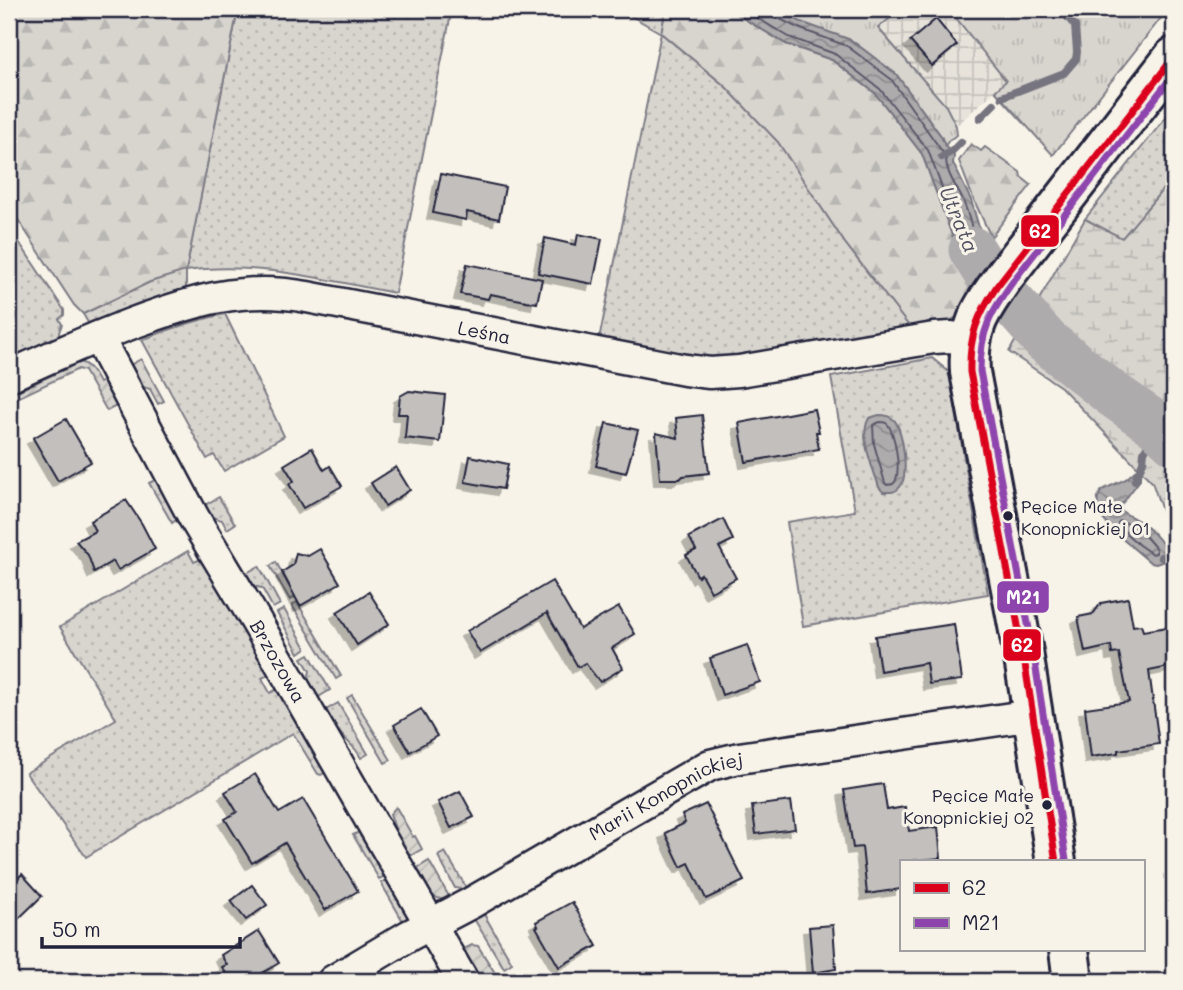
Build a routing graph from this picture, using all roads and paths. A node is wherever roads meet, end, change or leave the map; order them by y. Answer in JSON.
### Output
{"nodes":[{"id":1,"x":1174,"y":57,"type":"edge"},
{"id":2,"x":97,"y":337,"type":"junction"},
{"id":3,"x":970,"y":341,"type":"junction"},
{"id":4,"x":9,"y":376,"type":"edge"},
{"id":5,"x":1033,"y":715,"type":"junction"},
{"id":6,"x":1056,"y":860,"type":"edge"},
{"id":7,"x":430,"y":924,"type":"junction"},
{"id":8,"x":1069,"y":951,"type":"edge"},
{"id":9,"x":333,"y":981,"type":"edge"},
{"id":10,"x":463,"y":981,"type":"edge"},
{"id":11,"x":1073,"y":981,"type":"edge"}],
"edges":[{"from":1,"to":3,"type":"street"},
{"from":2,"to":3,"type":"street","name":"Leśna"},
{"from":2,"to":4,"type":"street","name":"Leśna"},
{"from":2,"to":7,"type":"street","name":"Brzozowa"},
{"from":3,"to":5,"type":"street"},
{"from":5,"to":6,"type":"street"},
{"from":5,"to":7,"type":"street","name":"Marii Konopnickiej"},
{"from":7,"to":9,"type":"street","name":"Marii Konopnickiej"},
{"from":7,"to":10,"type":"street","name":"Brzozowa"},
{"from":8,"to":11,"type":"street"}]}
